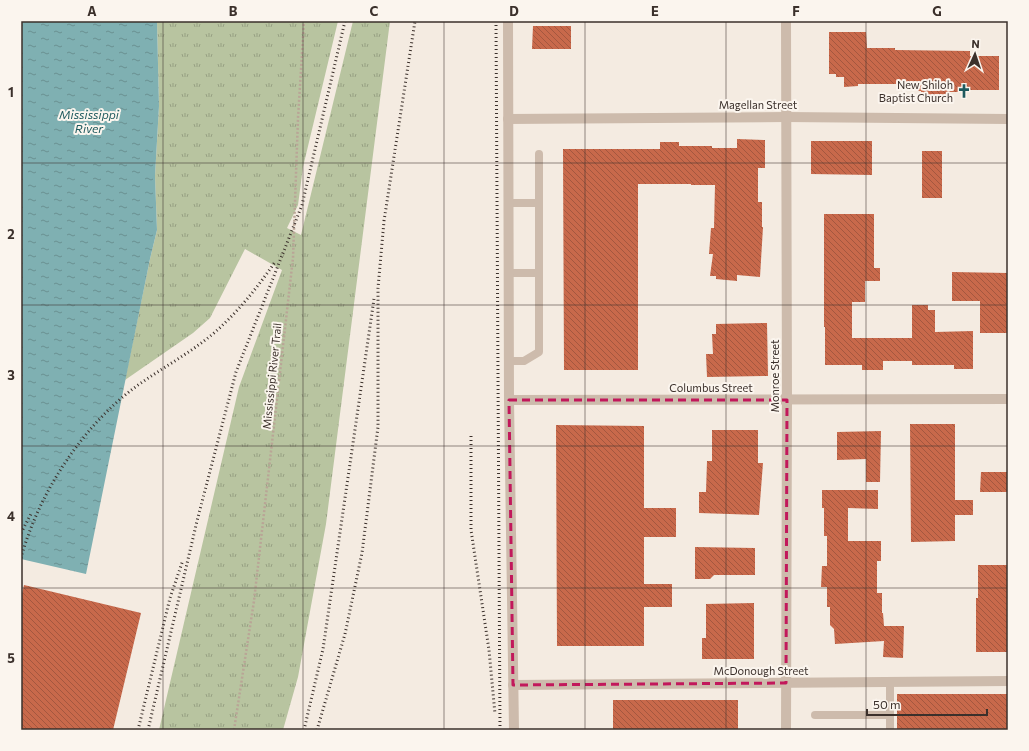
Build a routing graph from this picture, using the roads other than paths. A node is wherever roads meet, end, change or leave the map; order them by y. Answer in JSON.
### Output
{"nodes":[{"id":1,"x":508,"y":21,"type":"edge"},
{"id":2,"x":786,"y":21,"type":"edge"},
{"id":3,"x":786,"y":117,"type":"junction"},
{"id":4,"x":1008,"y":119,"type":"edge"},
{"id":5,"x":508,"y":120,"type":"junction"},
{"id":6,"x":539,"y":154,"type":"dead end"},
{"id":7,"x":509,"y":203,"type":"junction"},
{"id":8,"x":539,"y":203,"type":"junction"},
{"id":9,"x":509,"y":273,"type":"junction"},
{"id":10,"x":539,"y":273,"type":"junction"},
{"id":11,"x":509,"y":361,"type":"junction"},
{"id":12,"x":1008,"y":399,"type":"edge"},
{"id":13,"x":509,"y":400,"type":"junction"},
{"id":14,"x":787,"y":400,"type":"junction"},
{"id":15,"x":1008,"y":681,"type":"edge"},
{"id":16,"x":890,"y":682,"type":"junction"},
{"id":17,"x":786,"y":683,"type":"junction"},
{"id":18,"x":513,"y":685,"type":"junction"},
{"id":19,"x":890,"y":714,"type":"junction"},
{"id":20,"x":815,"y":715,"type":"dead end"},
{"id":21,"x":514,"y":730,"type":"edge"},
{"id":22,"x":786,"y":730,"type":"edge"},
{"id":23,"x":890,"y":730,"type":"edge"}],
"edges":[{"from":1,"to":5,"type":"street"},
{"from":2,"to":3,"type":"street","name":"Monroe Street"},
{"from":3,"to":4,"type":"street","name":"Magellan Street"},
{"from":3,"to":5,"type":"street","name":"Magellan Street"},
{"from":3,"to":14,"type":"street","name":"Monroe Street"},
{"from":5,"to":7,"type":"street"},
{"from":6,"to":8,"type":"lane"},
{"from":7,"to":8,"type":"lane"},
{"from":7,"to":9,"type":"street"},
{"from":8,"to":10,"type":"lane"},
{"from":9,"to":10,"type":"lane"},
{"from":9,"to":11,"type":"street"},
{"from":10,"to":11,"type":"lane"},
{"from":11,"to":13,"type":"street"},
{"from":12,"to":14,"type":"street","name":"Columbus Street"},
{"from":13,"to":14,"type":"street","name":"Columbus Street"},
{"from":13,"to":18,"type":"street"},
{"from":14,"to":17,"type":"street","name":"Monroe Street"},
{"from":15,"to":16,"type":"street","name":"McDonough Street"},
{"from":16,"to":17,"type":"street","name":"McDonough Street"},
{"from":16,"to":19,"type":"lane"},
{"from":17,"to":18,"type":"street","name":"McDonough Street"},
{"from":17,"to":22,"type":"street","name":"Monroe Street"},
{"from":18,"to":21,"type":"street"},
{"from":19,"to":20,"type":"lane"},
{"from":19,"to":23,"type":"lane"}]}
